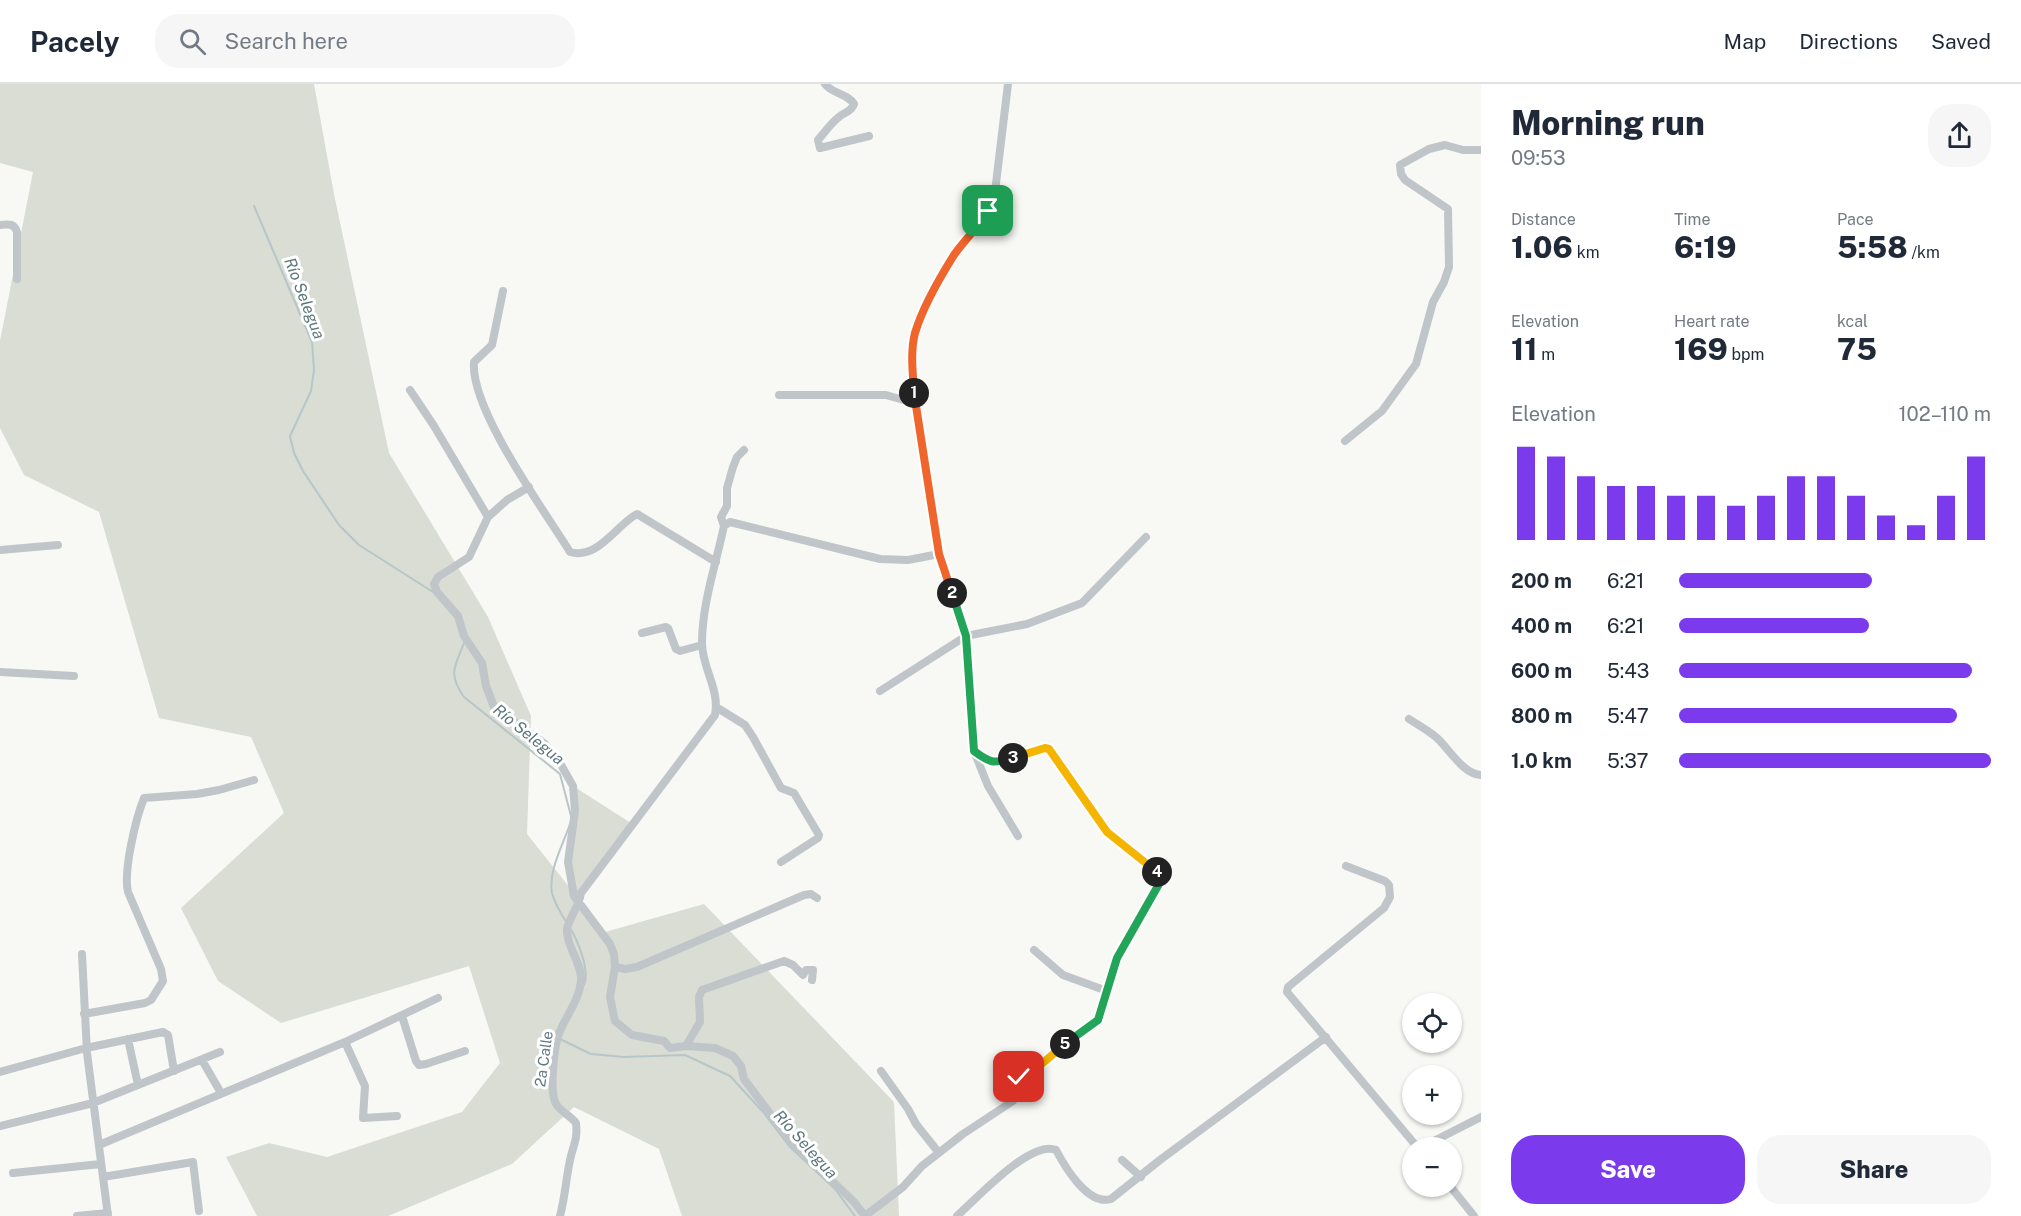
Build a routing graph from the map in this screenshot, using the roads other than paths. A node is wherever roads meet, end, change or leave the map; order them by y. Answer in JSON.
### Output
{"nodes":[{"id":1,"x":825,"y":84,"type":"edge"},
{"id":2,"x":1008,"y":84,"type":"edge"},
{"id":3,"x":869,"y":135,"type":"dead end"},
{"id":4,"x":1481,"y":150,"type":"edge"},
{"id":5,"x":0,"y":225,"type":"edge"},
{"id":6,"x":17,"y":279,"type":"dead end"},
{"id":7,"x":503,"y":291,"type":"dead end"},
{"id":8,"x":410,"y":390,"type":"dead end"},
{"id":9,"x":779,"y":395,"type":"dead end"},
{"id":10,"x":914,"y":403,"type":"junction"},
{"id":11,"x":1345,"y":441,"type":"dead end"},
{"id":12,"x":744,"y":450,"type":"dead end"},
{"id":13,"x":529,"y":487,"type":"junction"},
{"id":14,"x":488,"y":517,"type":"junction"},
{"id":15,"x":724,"y":526,"type":"junction"},
{"id":16,"x":1146,"y":537,"type":"dead end"},
{"id":17,"x":58,"y":545,"type":"dead end"},
{"id":18,"x":0,"y":550,"type":"edge"},
{"id":19,"x":939,"y":554,"type":"junction"},
{"id":20,"x":716,"y":562,"type":"junction"},
{"id":21,"x":642,"y":633,"type":"dead end"},
{"id":22,"x":966,"y":636,"type":"junction"},
{"id":23,"x":702,"y":645,"type":"junction"},
{"id":24,"x":0,"y":672,"type":"edge"},
{"id":25,"x":74,"y":676,"type":"dead end"},
{"id":26,"x":880,"y":691,"type":"dead end"},
{"id":27,"x":716,"y":707,"type":"junction"},
{"id":28,"x":1409,"y":719,"type":"dead end"},
{"id":29,"x":974,"y":751,"type":"junction"},
{"id":30,"x":1481,"y":775,"type":"edge"},
{"id":31,"x":254,"y":780,"type":"dead end"},
{"id":32,"x":1018,"y":836,"type":"dead end"},
{"id":33,"x":781,"y":862,"type":"dead end"},
{"id":34,"x":1346,"y":866,"type":"dead end"},
{"id":35,"x":817,"y":898,"type":"dead end"},
{"id":36,"x":580,"y":904,"type":"junction"},
{"id":37,"x":1034,"y":950,"type":"dead end"},
{"id":38,"x":81,"y":954,"type":"dead end"},
{"id":39,"x":615,"y":967,"type":"junction"},
{"id":40,"x":812,"y":980,"type":"dead end"},
{"id":41,"x":1107,"y":991,"type":"junction"},
{"id":42,"x":438,"y":998,"type":"dead end"},
{"id":43,"x":84,"y":1014,"type":"junction"},
{"id":44,"x":402,"y":1016,"type":"junction"},
{"id":45,"x":1326,"y":1037,"type":"junction"},
{"id":46,"x":128,"y":1039,"type":"junction"},
{"id":47,"x":345,"y":1042,"type":"junction"},
{"id":48,"x":686,"y":1046,"type":"junction"},
{"id":49,"x":86,"y":1048,"type":"junction"},
{"id":50,"x":465,"y":1050,"type":"dead end"},
{"id":51,"x":220,"y":1052,"type":"dead end"},
{"id":52,"x":202,"y":1060,"type":"junction"},
{"id":53,"x":174,"y":1071,"type":"junction"},
{"id":54,"x":881,"y":1071,"type":"dead end"},
{"id":55,"x":0,"y":1072,"type":"edge"},
{"id":56,"x":138,"y":1085,"type":"junction"},
{"id":57,"x":221,"y":1094,"type":"junction"},
{"id":58,"x":93,"y":1103,"type":"junction"},
{"id":59,"x":397,"y":1116,"type":"dead end"},
{"id":60,"x":1481,"y":1117,"type":"edge"},
{"id":61,"x":0,"y":1126,"type":"edge"},
{"id":62,"x":1410,"y":1137,"type":"edge"},
{"id":63,"x":1441,"y":1137,"type":"edge"},
{"id":64,"x":99,"y":1145,"type":"junction"},
{"id":65,"x":939,"y":1153,"type":"junction"},
{"id":66,"x":1122,"y":1160,"type":"dead end"},
{"id":67,"x":101,"y":1164,"type":"junction"},
{"id":68,"x":13,"y":1173,"type":"dead end"},
{"id":69,"x":103,"y":1177,"type":"junction"},
{"id":70,"x":1141,"y":1177,"type":"junction"},
{"id":71,"x":1460,"y":1197,"type":"edge"},
{"id":72,"x":199,"y":1211,"type":"dead end"},
{"id":73,"x":108,"y":1215,"type":"edge"},
{"id":74,"x":77,"y":1216,"type":"edge"},
{"id":75,"x":560,"y":1216,"type":"edge"},
{"id":76,"x":865,"y":1216,"type":"edge"},
{"id":77,"x":957,"y":1216,"type":"edge"},
{"id":78,"x":1477,"y":1216,"type":"edge"}],
"edges":[{"from":1,"to":3,"type":"street"},
{"from":2,"to":10,"type":"street"},
{"from":4,"to":11,"type":"street"},
{"from":5,"to":6,"type":"street"},
{"from":7,"to":13,"type":"street"},
{"from":8,"to":14,"type":"street"},
{"from":9,"to":10,"type":"street"},
{"from":10,"to":19,"type":"street"},
{"from":12,"to":15,"type":"street"},
{"from":13,"to":14,"type":"street"},
{"from":13,"to":20,"type":"street"},
{"from":14,"to":36,"type":"street"},
{"from":15,"to":19,"type":"street"},
{"from":15,"to":20,"type":"street"},
{"from":16,"to":22,"type":"street"},
{"from":17,"to":18,"type":"street"},
{"from":19,"to":22,"type":"street"},
{"from":20,"to":23,"type":"street"},
{"from":21,"to":23,"type":"street"},
{"from":22,"to":26,"type":"street"},
{"from":22,"to":29,"type":"street"},
{"from":23,"to":27,"type":"street"},
{"from":24,"to":25,"type":"street"},
{"from":27,"to":33,"type":"street"},
{"from":27,"to":36,"type":"street","name":"2a Calle"},
{"from":28,"to":30,"type":"street"},
{"from":29,"to":32,"type":"street"},
{"from":29,"to":41,"type":"street"},
{"from":31,"to":43,"type":"street"},
{"from":34,"to":45,"type":"street"},
{"from":35,"to":39,"type":"street"},
{"from":36,"to":39,"type":"street"},
{"from":36,"to":75,"type":"street","name":"2a Calle"},
{"from":37,"to":41,"type":"street"},
{"from":38,"to":43,"type":"street"},
{"from":39,"to":48,"type":"street"},
{"from":40,"to":48,"type":"street"},
{"from":41,"to":65,"type":"street"},
{"from":42,"to":44,"type":"street"},
{"from":43,"to":49,"type":"street"},
{"from":44,"to":47,"type":"street"},
{"from":44,"to":50,"type":"street"},
{"from":45,"to":62,"type":"street"},
{"from":45,"to":70,"type":"street"},
{"from":46,"to":49,"type":"street"},
{"from":46,"to":53,"type":"street"},
{"from":46,"to":56,"type":"street"},
{"from":47,"to":57,"type":"street"},
{"from":47,"to":59,"type":"street"},
{"from":48,"to":76,"type":"street"},
{"from":49,"to":55,"type":"street"},
{"from":49,"to":58,"type":"street"},
{"from":51,"to":52,"type":"street"},
{"from":52,"to":53,"type":"street"},
{"from":52,"to":57,"type":"street"},
{"from":53,"to":56,"type":"street"},
{"from":54,"to":65,"type":"street"},
{"from":56,"to":58,"type":"street"},
{"from":57,"to":64,"type":"street"},
{"from":58,"to":61,"type":"street"},
{"from":58,"to":64,"type":"street"},
{"from":60,"to":63,"type":"street"},
{"from":64,"to":67,"type":"street"},
{"from":65,"to":76,"type":"street"},
{"from":66,"to":70,"type":"street"},
{"from":67,"to":68,"type":"street"},
{"from":67,"to":69,"type":"street"},
{"from":69,"to":72,"type":"street"},
{"from":69,"to":73,"type":"street"},
{"from":70,"to":77,"type":"street"},
{"from":71,"to":78,"type":"street"},
{"from":73,"to":74,"type":"street"}]}
